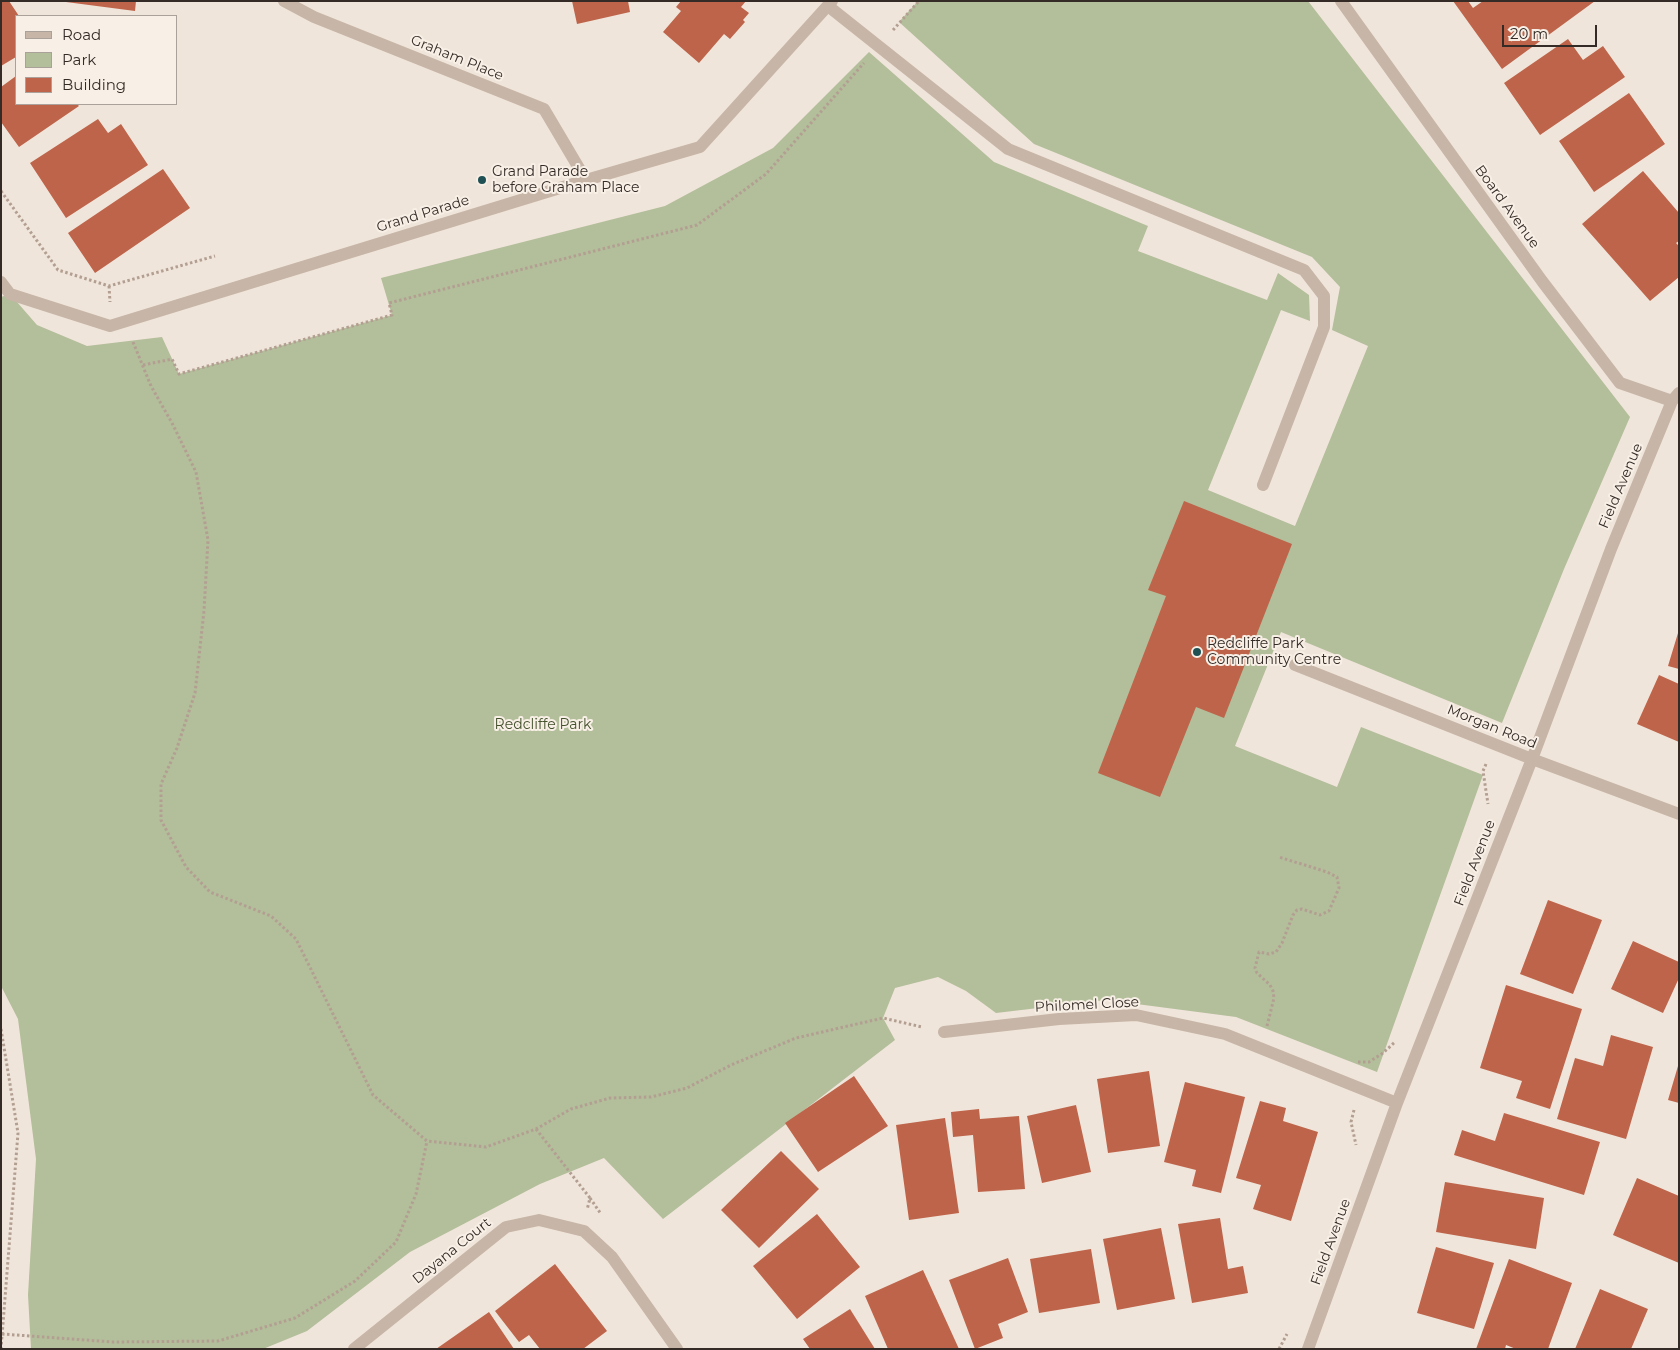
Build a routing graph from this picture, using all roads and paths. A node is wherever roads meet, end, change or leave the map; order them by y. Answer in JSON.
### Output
{"nodes":[{"id":1,"x":284,"y":1,"type":"edge"},
{"id":2,"x":919,"y":1,"type":"edge"},
{"id":3,"x":1341,"y":1,"type":"edge"},
{"id":4,"x":830,"y":3,"type":"edge"},
{"id":5,"x":896,"y":27,"type":"dead end"},
{"id":6,"x":862,"y":66,"type":"dead end"},
{"id":7,"x":586,"y":180,"type":"junction"},
{"id":8,"x":1,"y":192,"type":"edge"},
{"id":9,"x":215,"y":256,"type":"dead end"},
{"id":10,"x":1,"y":282,"type":"edge"},
{"id":11,"x":110,"y":326,"type":"junction"},
{"id":12,"x":143,"y":365,"type":"junction"},
{"id":13,"x":1676,"y":397,"type":"edge"},
{"id":14,"x":1263,"y":485,"type":"dead end"},
{"id":15,"x":1295,"y":665,"type":"dead end"},
{"id":16,"x":1494,"y":744,"type":"junction"},
{"id":17,"x":1532,"y":760,"type":"junction"},
{"id":18,"x":1487,"y":808,"type":"dead end"},
{"id":19,"x":1679,"y":814,"type":"edge"},
{"id":20,"x":1278,"y":857,"type":"dead end"},
{"id":21,"x":1266,"y":1028,"type":"dead end"},
{"id":22,"x":1,"y":1030,"type":"edge"},
{"id":23,"x":944,"y":1032,"type":"joint"},
{"id":24,"x":1399,"y":1039,"type":"dead end"},
{"id":25,"x":1349,"y":1061,"type":"dead end"},
{"id":26,"x":1369,"y":1062,"type":"junction"},
{"id":27,"x":1361,"y":1088,"type":"junction"},
{"id":28,"x":1397,"y":1102,"type":"junction"},
{"id":29,"x":536,"y":1129,"type":"junction"},
{"id":30,"x":427,"y":1141,"type":"junction"},
{"id":31,"x":1355,"y":1153,"type":"dead end"},
{"id":32,"x":584,"y":1230,"type":"junction"},
{"id":33,"x":1290,"y":1326,"type":"dead end"},
{"id":34,"x":2,"y":1334,"type":"junction"},
{"id":35,"x":1,"y":1349,"type":"edge"},
{"id":36,"x":354,"y":1349,"type":"edge"},
{"id":37,"x":677,"y":1349,"type":"edge"},
{"id":38,"x":1278,"y":1349,"type":"edge"},
{"id":39,"x":1308,"y":1349,"type":"edge"}],
"edges":[{"from":1,"to":7,"type":"street","name":"Graham Place"},
{"from":2,"to":5,"type":"path"},
{"from":3,"to":13,"type":"street","name":"Board Avenue"},
{"from":4,"to":7,"type":"street","name":"Grand Parade"},
{"from":4,"to":14,"type":"street"},
{"from":6,"to":12,"type":"path"},
{"from":7,"to":11,"type":"street","name":"Grand Parade"},
{"from":8,"to":9,"type":"path"},
{"from":10,"to":11,"type":"street"},
{"from":11,"to":12,"type":"path"},
{"from":12,"to":30,"type":"path"},
{"from":13,"to":17,"type":"street","name":"Field Avenue"},
{"from":15,"to":16,"type":"street","name":"Morgan Road"},
{"from":16,"to":17,"type":"street","name":"Morgan Road"},
{"from":16,"to":18,"type":"path"},
{"from":17,"to":19,"type":"street","name":"Morgan Road"},
{"from":17,"to":28,"type":"street","name":"Field Avenue"},
{"from":20,"to":21,"type":"path"},
{"from":22,"to":34,"type":"path"},
{"from":23,"to":27,"type":"street","name":"Philomel Close"},
{"from":23,"to":29,"type":"path"},
{"from":24,"to":26,"type":"path"},
{"from":25,"to":26,"type":"path"},
{"from":26,"to":27,"type":"path"},
{"from":27,"to":28,"type":"street","name":"Philomel Close"},
{"from":27,"to":31,"type":"path"},
{"from":28,"to":39,"type":"street","name":"Field Avenue"},
{"from":29,"to":30,"type":"path"},
{"from":29,"to":32,"type":"path"},
{"from":30,"to":34,"type":"path"},
{"from":32,"to":36,"type":"street","name":"Dayana Court"},
{"from":32,"to":37,"type":"street"},
{"from":33,"to":38,"type":"path"},
{"from":34,"to":35,"type":"path"}]}
